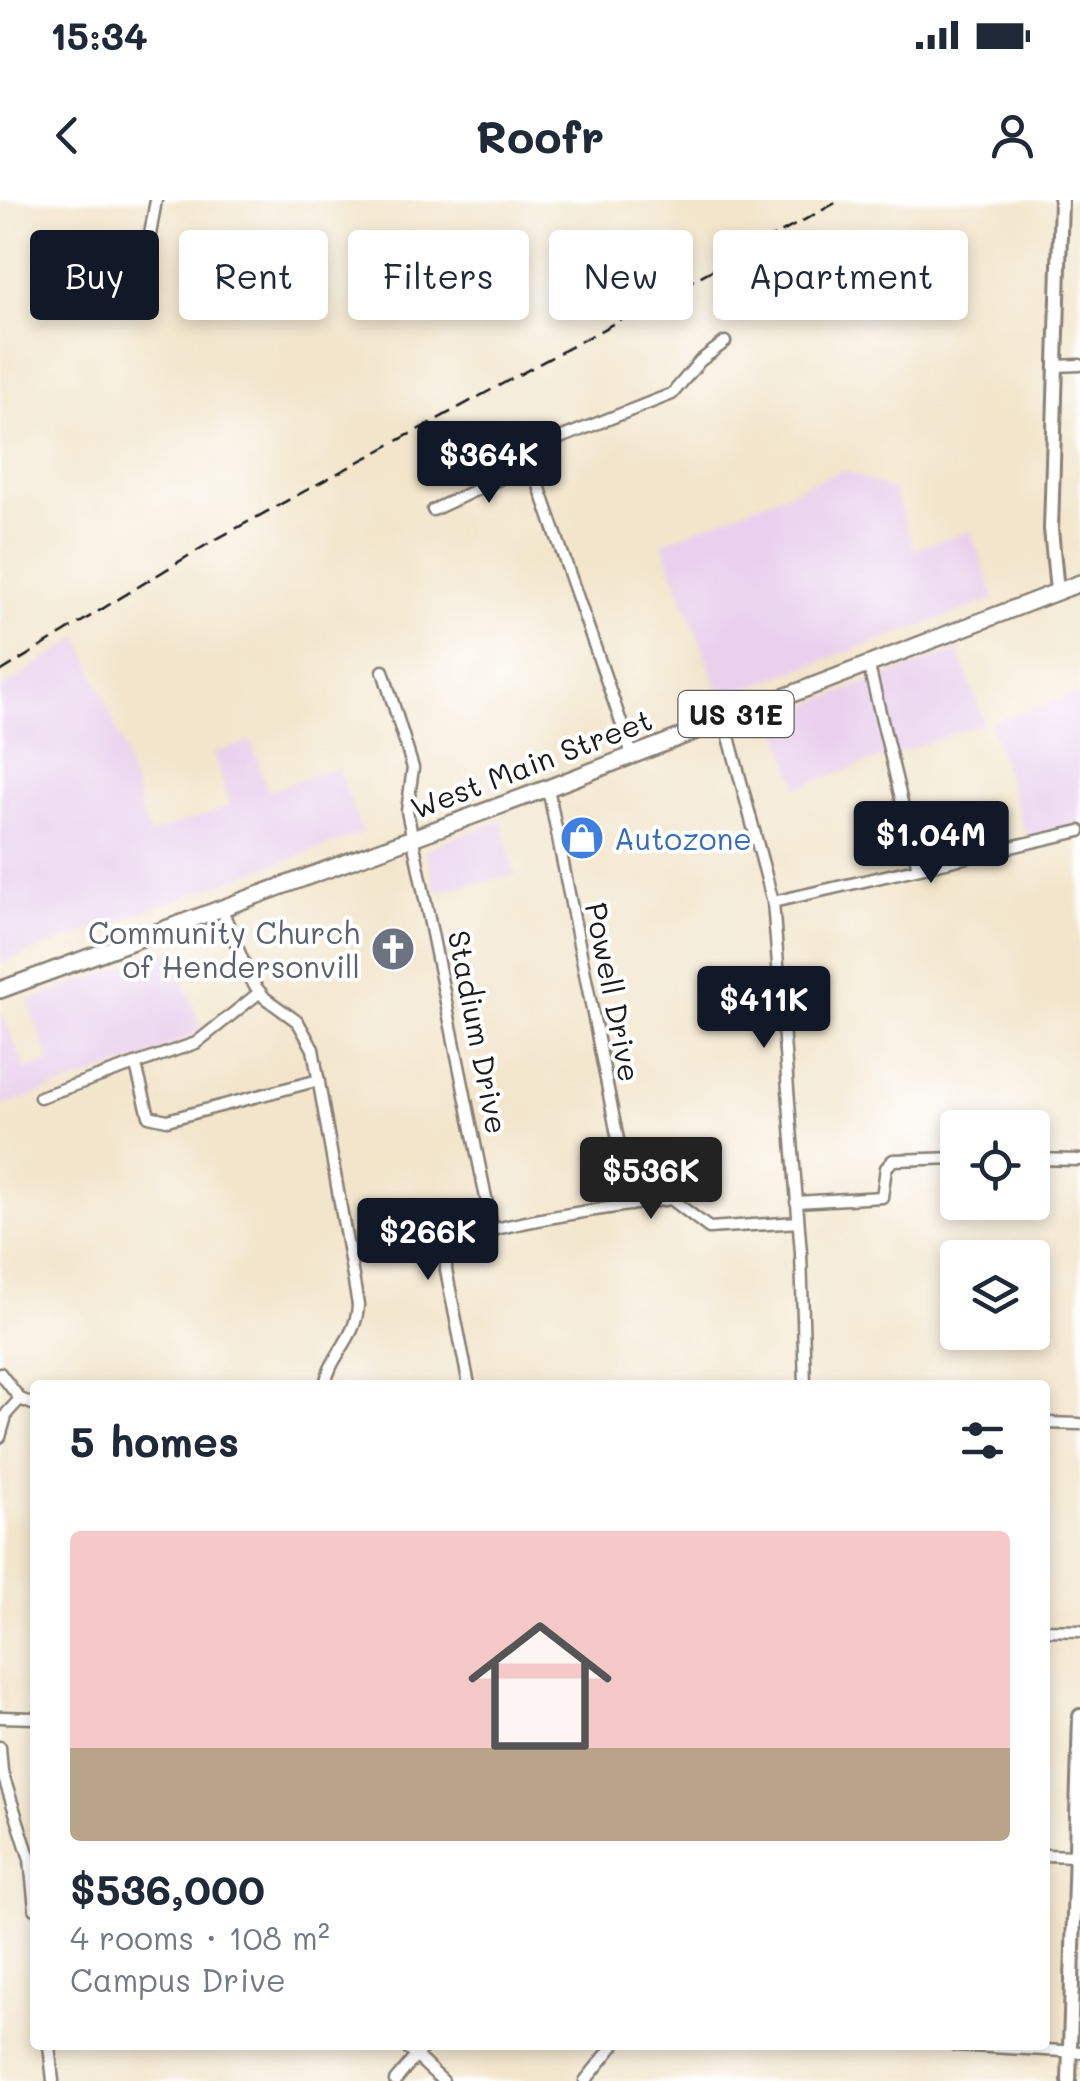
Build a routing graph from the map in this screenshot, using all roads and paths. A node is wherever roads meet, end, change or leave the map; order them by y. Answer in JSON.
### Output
{"nodes":[{"id":1,"x":156,"y":200,"type":"edge"},
{"id":2,"x":1061,"y":200,"type":"edge"},
{"id":3,"x":151,"y":230,"type":"edge"},
{"id":4,"x":726,"y":342,"type":"dead end"},
{"id":5,"x":1056,"y":366,"type":"junction"},
{"id":6,"x":1080,"y":366,"type":"edge"},
{"id":7,"x":529,"y":465,"type":"junction"},
{"id":8,"x":433,"y":510,"type":"dead end"},
{"id":9,"x":1080,"y":583,"type":"edge"},
{"id":10,"x":1057,"y":591,"type":"junction"},
{"id":11,"x":868,"y":664,"type":"junction"},
{"id":12,"x":383,"y":672,"type":"dead end"},
{"id":13,"x":724,"y":718,"type":"junction"},
{"id":14,"x":632,"y":754,"type":"junction"},
{"id":15,"x":548,"y":788,"type":"junction"},
{"id":16,"x":1080,"y":830,"type":"edge"},
{"id":17,"x":415,"y":836,"type":"junction"},
{"id":18,"x":918,"y":868,"type":"junction"},
{"id":19,"x":773,"y":902,"type":"junction"},
{"id":20,"x":221,"y":906,"type":"junction"},
{"id":21,"x":0,"y":990,"type":"edge"},
{"id":22,"x":260,"y":992,"type":"junction"},
{"id":23,"x":136,"y":1066,"type":"junction"},
{"id":24,"x":319,"y":1080,"type":"junction"},
{"id":25,"x":40,"y":1097,"type":"dead end"},
{"id":26,"x":940,"y":1159,"type":"edge"},
{"id":27,"x":1050,"y":1159,"type":"edge"},
{"id":28,"x":1080,"y":1160,"type":"edge"},
{"id":29,"x":796,"y":1202,"type":"junction"},
{"id":30,"x":631,"y":1205,"type":"junction"},
{"id":31,"x":798,"y":1222,"type":"junction"},
{"id":32,"x":493,"y":1232,"type":"junction"},
{"id":33,"x":0,"y":1373,"type":"edge"},
{"id":34,"x":325,"y":1380,"type":"edge"},
{"id":35,"x":468,"y":1380,"type":"edge"},
{"id":36,"x":805,"y":1380,"type":"edge"},
{"id":37,"x":20,"y":1398,"type":"junction"},
{"id":38,"x":30,"y":1403,"type":"edge"},
{"id":39,"x":1050,"y":1423,"type":"edge"},
{"id":40,"x":1080,"y":1424,"type":"edge"},
{"id":41,"x":0,"y":1437,"type":"edge"},
{"id":42,"x":1050,"y":1630,"type":"edge"},
{"id":43,"x":1080,"y":1632,"type":"edge"},
{"id":44,"x":1080,"y":1716,"type":"edge"},
{"id":45,"x":0,"y":1717,"type":"edge"},
{"id":46,"x":30,"y":1718,"type":"edge"},
{"id":47,"x":0,"y":1747,"type":"edge"},
{"id":48,"x":1050,"y":1856,"type":"edge"},
{"id":49,"x":1076,"y":1856,"type":"junction"},
{"id":50,"x":30,"y":1859,"type":"edge"},
{"id":51,"x":50,"y":2050,"type":"edge"},
{"id":52,"x":610,"y":2050,"type":"edge"},
{"id":53,"x":1041,"y":2050,"type":"edge"},
{"id":54,"x":411,"y":2051,"type":"edge"},
{"id":55,"x":1075,"y":2052,"type":"edge"},
{"id":56,"x":54,"y":2081,"type":"edge"},
{"id":57,"x":395,"y":2081,"type":"edge"},
{"id":58,"x":443,"y":2081,"type":"edge"},
{"id":59,"x":585,"y":2081,"type":"edge"},
{"id":60,"x":1068,"y":2081,"type":"edge"}],
"edges":[{"from":1,"to":3,"type":"street"},
{"from":2,"to":5,"type":"street"},
{"from":4,"to":7,"type":"street"},
{"from":5,"to":6,"type":"street"},
{"from":5,"to":10,"type":"street"},
{"from":7,"to":8,"type":"street"},
{"from":7,"to":14,"type":"street"},
{"from":9,"to":10,"type":"main road","name":"West Main Street","number":"US 31E"},
{"from":10,"to":11,"type":"main road","name":"West Main Street","number":"US 31E"},
{"from":11,"to":13,"type":"main road","name":"West Main Street","number":"US 31E"},
{"from":11,"to":18,"type":"street"},
{"from":12,"to":17,"type":"street","name":"Stadium Drive"},
{"from":13,"to":14,"type":"main road","name":"West Main Street","number":"US 31E"},
{"from":13,"to":19,"type":"street"},
{"from":14,"to":15,"type":"main road","name":"West Main Street","number":"US 31E"},
{"from":15,"to":17,"type":"main road","name":"West Main Street","number":"US 31E"},
{"from":15,"to":30,"type":"street","name":"Powell Drive"},
{"from":16,"to":18,"type":"street"},
{"from":17,"to":20,"type":"main road","name":"West Main Street","number":"US 31E"},
{"from":17,"to":32,"type":"street","name":"Stadium Drive"},
{"from":18,"to":19,"type":"street"},
{"from":19,"to":29,"type":"street"},
{"from":20,"to":21,"type":"main road","name":"West Main Street","number":"US 31E"},
{"from":20,"to":22,"type":"street"},
{"from":22,"to":23,"type":"street"},
{"from":22,"to":24,"type":"street"},
{"from":23,"to":24,"type":"street"},
{"from":23,"to":25,"type":"street"},
{"from":24,"to":34,"type":"street"},
{"from":26,"to":29,"type":"street"},
{"from":27,"to":28,"type":"street"},
{"from":29,"to":31,"type":"street"},
{"from":30,"to":31,"type":"street"},
{"from":30,"to":32,"type":"street"},
{"from":31,"to":36,"type":"street"},
{"from":32,"to":35,"type":"street"},
{"from":33,"to":37,"type":"street"},
{"from":37,"to":38,"type":"street"},
{"from":37,"to":41,"type":"street"},
{"from":39,"to":40,"type":"street"},
{"from":42,"to":43,"type":"street"},
{"from":44,"to":49,"type":"street"},
{"from":45,"to":46,"type":"street"},
{"from":47,"to":50,"type":"street"},
{"from":48,"to":49,"type":"street"},
{"from":49,"to":55,"type":"street"},
{"from":51,"to":56,"type":"street"},
{"from":52,"to":59,"type":"street"},
{"from":53,"to":55,"type":"street"},
{"from":54,"to":57,"type":"street"},
{"from":54,"to":58,"type":"street"},
{"from":55,"to":60,"type":"street"}]}
